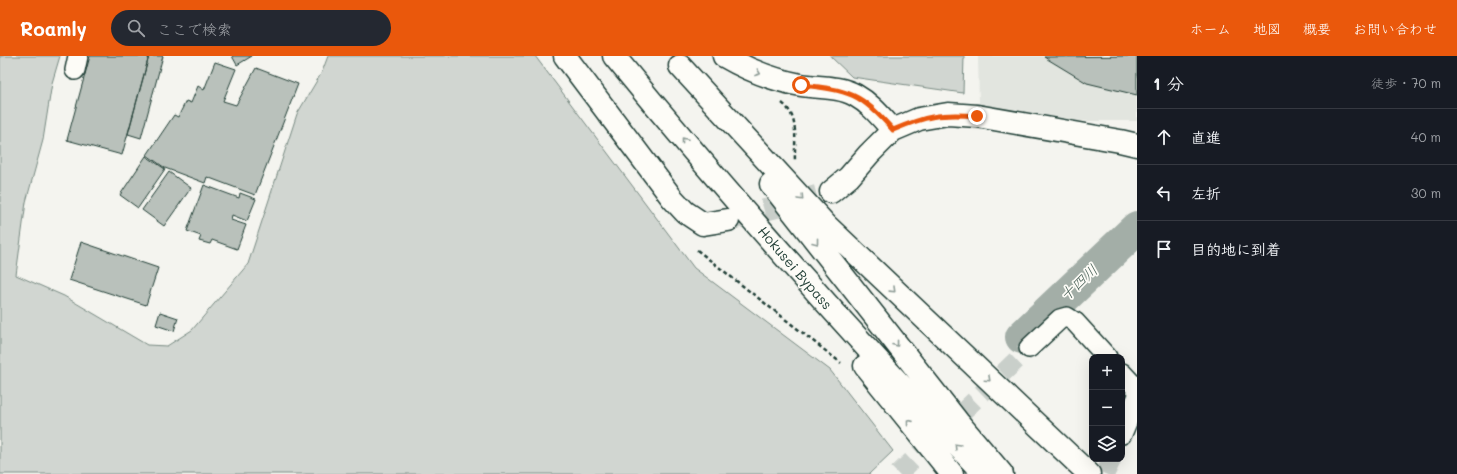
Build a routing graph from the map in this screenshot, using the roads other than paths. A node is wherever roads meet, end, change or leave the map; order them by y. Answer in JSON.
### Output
{"nodes":[{"id":1,"x":565,"y":56,"type":"edge"},
{"id":2,"x":614,"y":56,"type":"edge"},
{"id":3,"x":724,"y":56,"type":"edge"},
{"id":4,"x":676,"y":61,"type":"edge"},
{"id":5,"x":893,"y":130,"type":"junction"},
{"id":6,"x":1137,"y":145,"type":"edge"},
{"id":7,"x":700,"y":161,"type":"junction"},
{"id":8,"x":831,"y":192,"type":"tunnel mouth"},
{"id":9,"x":728,"y":220,"type":"tunnel mouth"},
{"id":10,"x":1029,"y":348,"type":"tunnel mouth"},
{"id":11,"x":1104,"y":354,"type":"edge"},
{"id":12,"x":1125,"y":376,"type":"edge"},
{"id":13,"x":1137,"y":389,"type":"edge"},
{"id":14,"x":1137,"y":398,"type":"edge"},
{"id":15,"x":1125,"y":427,"type":"edge"},
{"id":16,"x":952,"y":474,"type":"edge"},
{"id":17,"x":984,"y":474,"type":"edge"},
{"id":18,"x":1002,"y":474,"type":"edge"},
{"id":19,"x":1089,"y":474,"type":"edge"}],
"edges":[{"from":1,"to":9,"type":"main road"},
{"from":7,"to":2,"type":"main road","name":"Hokusei Bypass","one_way":true},
{"from":3,"to":5,"type":"main road","one_way":true},
{"from":4,"to":18,"type":"main road","one_way":true},
{"from":4,"to":19,"type":"main road","one_way":true},
{"from":5,"to":6,"type":"main road"},
{"from":5,"to":8,"type":"main road"},
{"from":16,"to":7,"type":"main road","one_way":true},
{"from":17,"to":7,"type":"main road","name":"Hokusei Bypass","one_way":true},
{"from":10,"to":11,"type":"street"},
{"from":12,"to":13,"type":"street"},
{"from":14,"to":15,"type":"street"}]}
